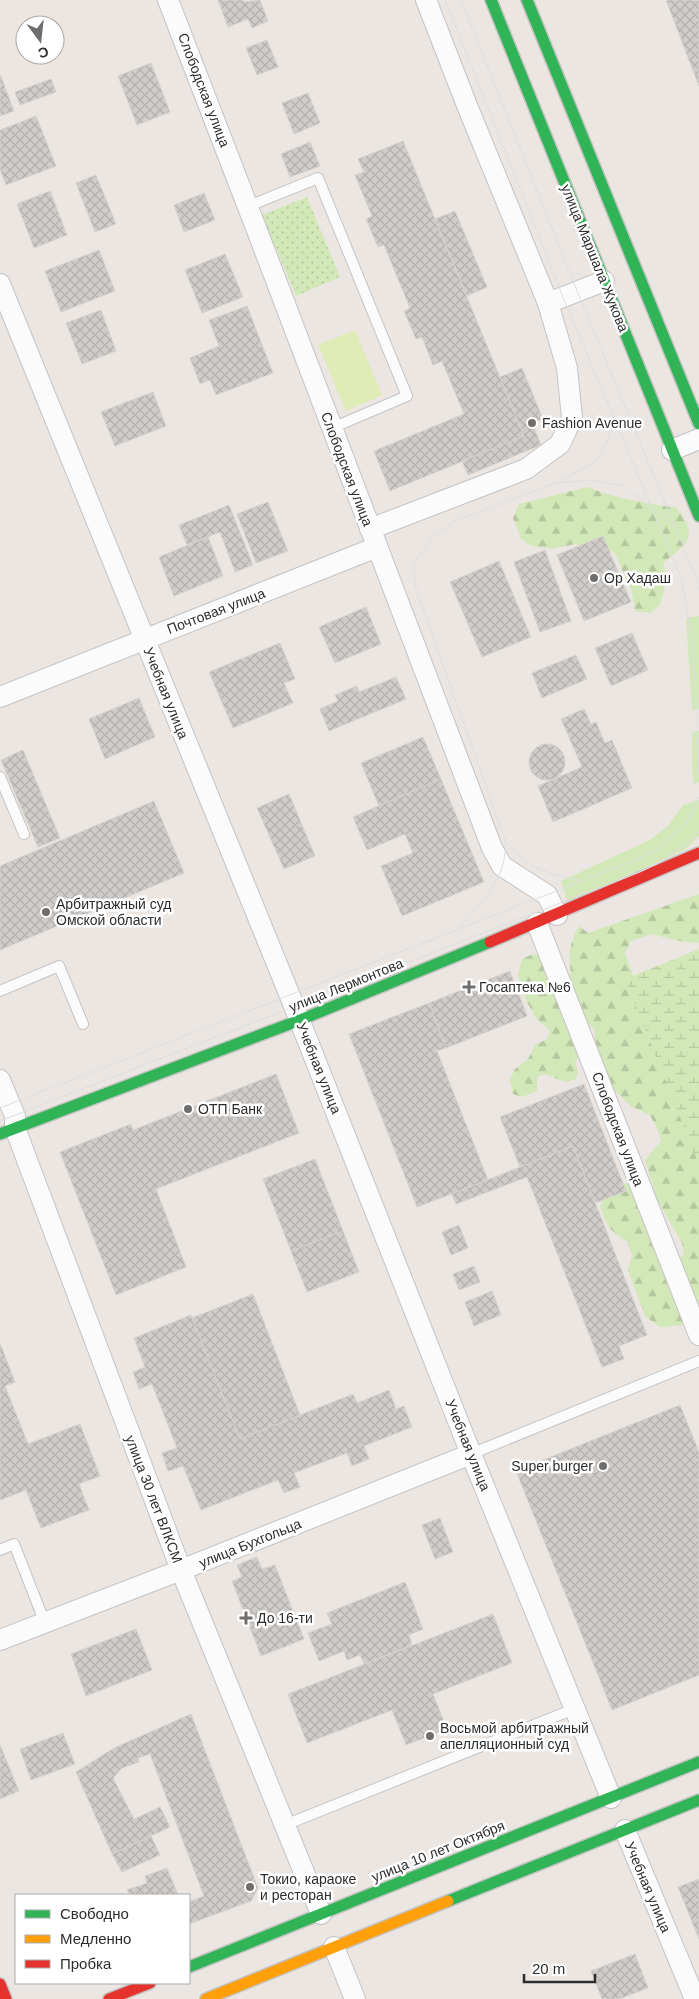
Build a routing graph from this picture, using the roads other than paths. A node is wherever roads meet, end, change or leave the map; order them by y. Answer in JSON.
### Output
{"nodes":[{"id":1,"x":168,"y":0,"type":"edge"},
{"id":2,"x":426,"y":0,"type":"edge"},
{"id":3,"x":491,"y":0,"type":"edge"},
{"id":4,"x":527,"y":0,"type":"edge"},
{"id":5,"x":249,"y":206,"type":"junction"},
{"id":6,"x":604,"y":281,"type":"junction"},
{"id":7,"x":0,"y":284,"type":"edge"},
{"id":8,"x":548,"y":303,"type":"junction"},
{"id":9,"x":4,"y":306,"type":"edge"},
{"id":10,"x":699,"y":424,"type":"edge"},
{"id":11,"x":332,"y":428,"type":"junction"},
{"id":12,"x":699,"y":440,"type":"edge"},
{"id":13,"x":672,"y":450,"type":"junction"},
{"id":14,"x":699,"y":516,"type":"edge"},
{"id":15,"x":373,"y":538,"type":"junction"},
{"id":16,"x":144,"y":639,"type":"junction"},
{"id":17,"x":0,"y":697,"type":"edge"},
{"id":18,"x":0,"y":777,"type":"edge"},
{"id":19,"x":24,"y":834,"type":"dead end"},
{"id":20,"x":699,"y":853,"type":"edge"},
{"id":21,"x":557,"y":915,"type":"junction"},
{"id":22,"x":537,"y":923,"type":"junction"},
{"id":23,"x":0,"y":991,"type":"edge"},
{"id":24,"x":300,"y":1020,"type":"junction"},
{"id":25,"x":83,"y":1024,"type":"dead end"},
{"id":26,"x":0,"y":1080,"type":"edge"},
{"id":27,"x":8,"y":1131,"type":"edge"},
{"id":28,"x":699,"y":1335,"type":"edge"},
{"id":29,"x":699,"y":1361,"type":"edge"},
{"id":30,"x":472,"y":1454,"type":"junction"},
{"id":31,"x":0,"y":1550,"type":"edge"},
{"id":32,"x":181,"y":1570,"type":"junction"},
{"id":33,"x":45,"y":1623,"type":"junction"},
{"id":34,"x":0,"y":1640,"type":"edge"},
{"id":35,"x":574,"y":1709,"type":"junction"},
{"id":36,"x":699,"y":1762,"type":"edge"},
{"id":37,"x":611,"y":1798,"type":"junction"},
{"id":38,"x":699,"y":1800,"type":"edge"},
{"id":39,"x":286,"y":1825,"type":"junction"},
{"id":40,"x":625,"y":1830,"type":"junction"},
{"id":41,"x":321,"y":1914,"type":"junction"},
{"id":42,"x":334,"y":1947,"type":"junction"},
{"id":43,"x":190,"y":1967,"type":"edge"},
{"id":44,"x":0,"y":1984,"type":"edge"},
{"id":45,"x":147,"y":1984,"type":"edge"},
{"id":46,"x":694,"y":1988,"type":"edge"},
{"id":47,"x":6,"y":1999,"type":"edge"},
{"id":48,"x":109,"y":1999,"type":"edge"},
{"id":49,"x":206,"y":1999,"type":"edge"},
{"id":50,"x":355,"y":1999,"type":"edge"}],
"edges":[{"from":1,"to":5,"type":"street","name":"Слободская улица"},
{"from":2,"to":8,"type":"street"},
{"from":3,"to":6,"type":"main road","name":"улица Маршала Жукова"},
{"from":4,"to":10,"type":"main road"},
{"from":5,"to":11,"type":"street","name":"Слободская улица"},
{"from":5,"to":11,"type":"lane"},
{"from":6,"to":8,"type":"street"},
{"from":6,"to":13,"type":"main road","name":"улица Маршала Жукова"},
{"from":7,"to":9,"type":"street","name":"Учебная улица"},
{"from":8,"to":15,"type":"street","name":"Почтовая улица"},
{"from":9,"to":16,"type":"street","name":"Учебная улица"},
{"from":11,"to":15,"type":"street","name":"Слободская улица"},
{"from":12,"to":13,"type":"street"},
{"from":13,"to":14,"type":"main road","name":"улица Маршала Жукова"},
{"from":15,"to":16,"type":"street","name":"Почтовая улица"},
{"from":15,"to":21,"type":"street","name":"Слободская улица"},
{"from":16,"to":17,"type":"street","name":"Почтовая улица"},
{"from":16,"to":24,"type":"street","name":"Учебная улица"},
{"from":18,"to":19,"type":"lane"},
{"from":20,"to":21,"type":"main road","name":"улица Лермонтова"},
{"from":21,"to":22,"type":"main road","name":"улица Лермонтова"},
{"from":22,"to":24,"type":"main road","name":"улица Лермонтова"},
{"from":22,"to":28,"type":"street","name":"Слободская улица"},
{"from":23,"to":25,"type":"lane"},
{"from":24,"to":27,"type":"main road","name":"улица Лермонтова"},
{"from":24,"to":30,"type":"street","name":"Учебная улица"},
{"from":26,"to":27,"type":"street","name":"улица 30 лет ВЛКСМ"},
{"from":27,"to":32,"type":"street","name":"улица 30 лет ВЛКСМ"},
{"from":29,"to":30,"type":"lane"},
{"from":30,"to":32,"type":"street","name":"улица Бухгольца"},
{"from":30,"to":35,"type":"street","name":"Учебная улица"},
{"from":31,"to":33,"type":"lane"},
{"from":32,"to":33,"type":"street","name":"улица Бухгольца"},
{"from":32,"to":39,"type":"street","name":"улица 30 лет ВЛКСМ"},
{"from":33,"to":34,"type":"street","name":"улица Бухгольца"},
{"from":35,"to":37,"type":"street","name":"Учебная улица"},
{"from":35,"to":39,"type":"lane"},
{"from":36,"to":37,"type":"main road","name":"улица 10 лет Октября"},
{"from":37,"to":41,"type":"main road","name":"улица 10 лет Октября"},
{"from":38,"to":40,"type":"main road"},
{"from":39,"to":41,"type":"street","name":"улица 30 лет ВЛКСМ"},
{"from":40,"to":42,"type":"main road"},
{"from":40,"to":46,"type":"street","name":"Учебная улица"},
{"from":41,"to":43,"type":"main road","name":"улица 10 лет Октября"},
{"from":42,"to":49,"type":"main road"},
{"from":42,"to":50,"type":"street"},
{"from":44,"to":47,"type":"main road"},
{"from":45,"to":48,"type":"main road"}]}
